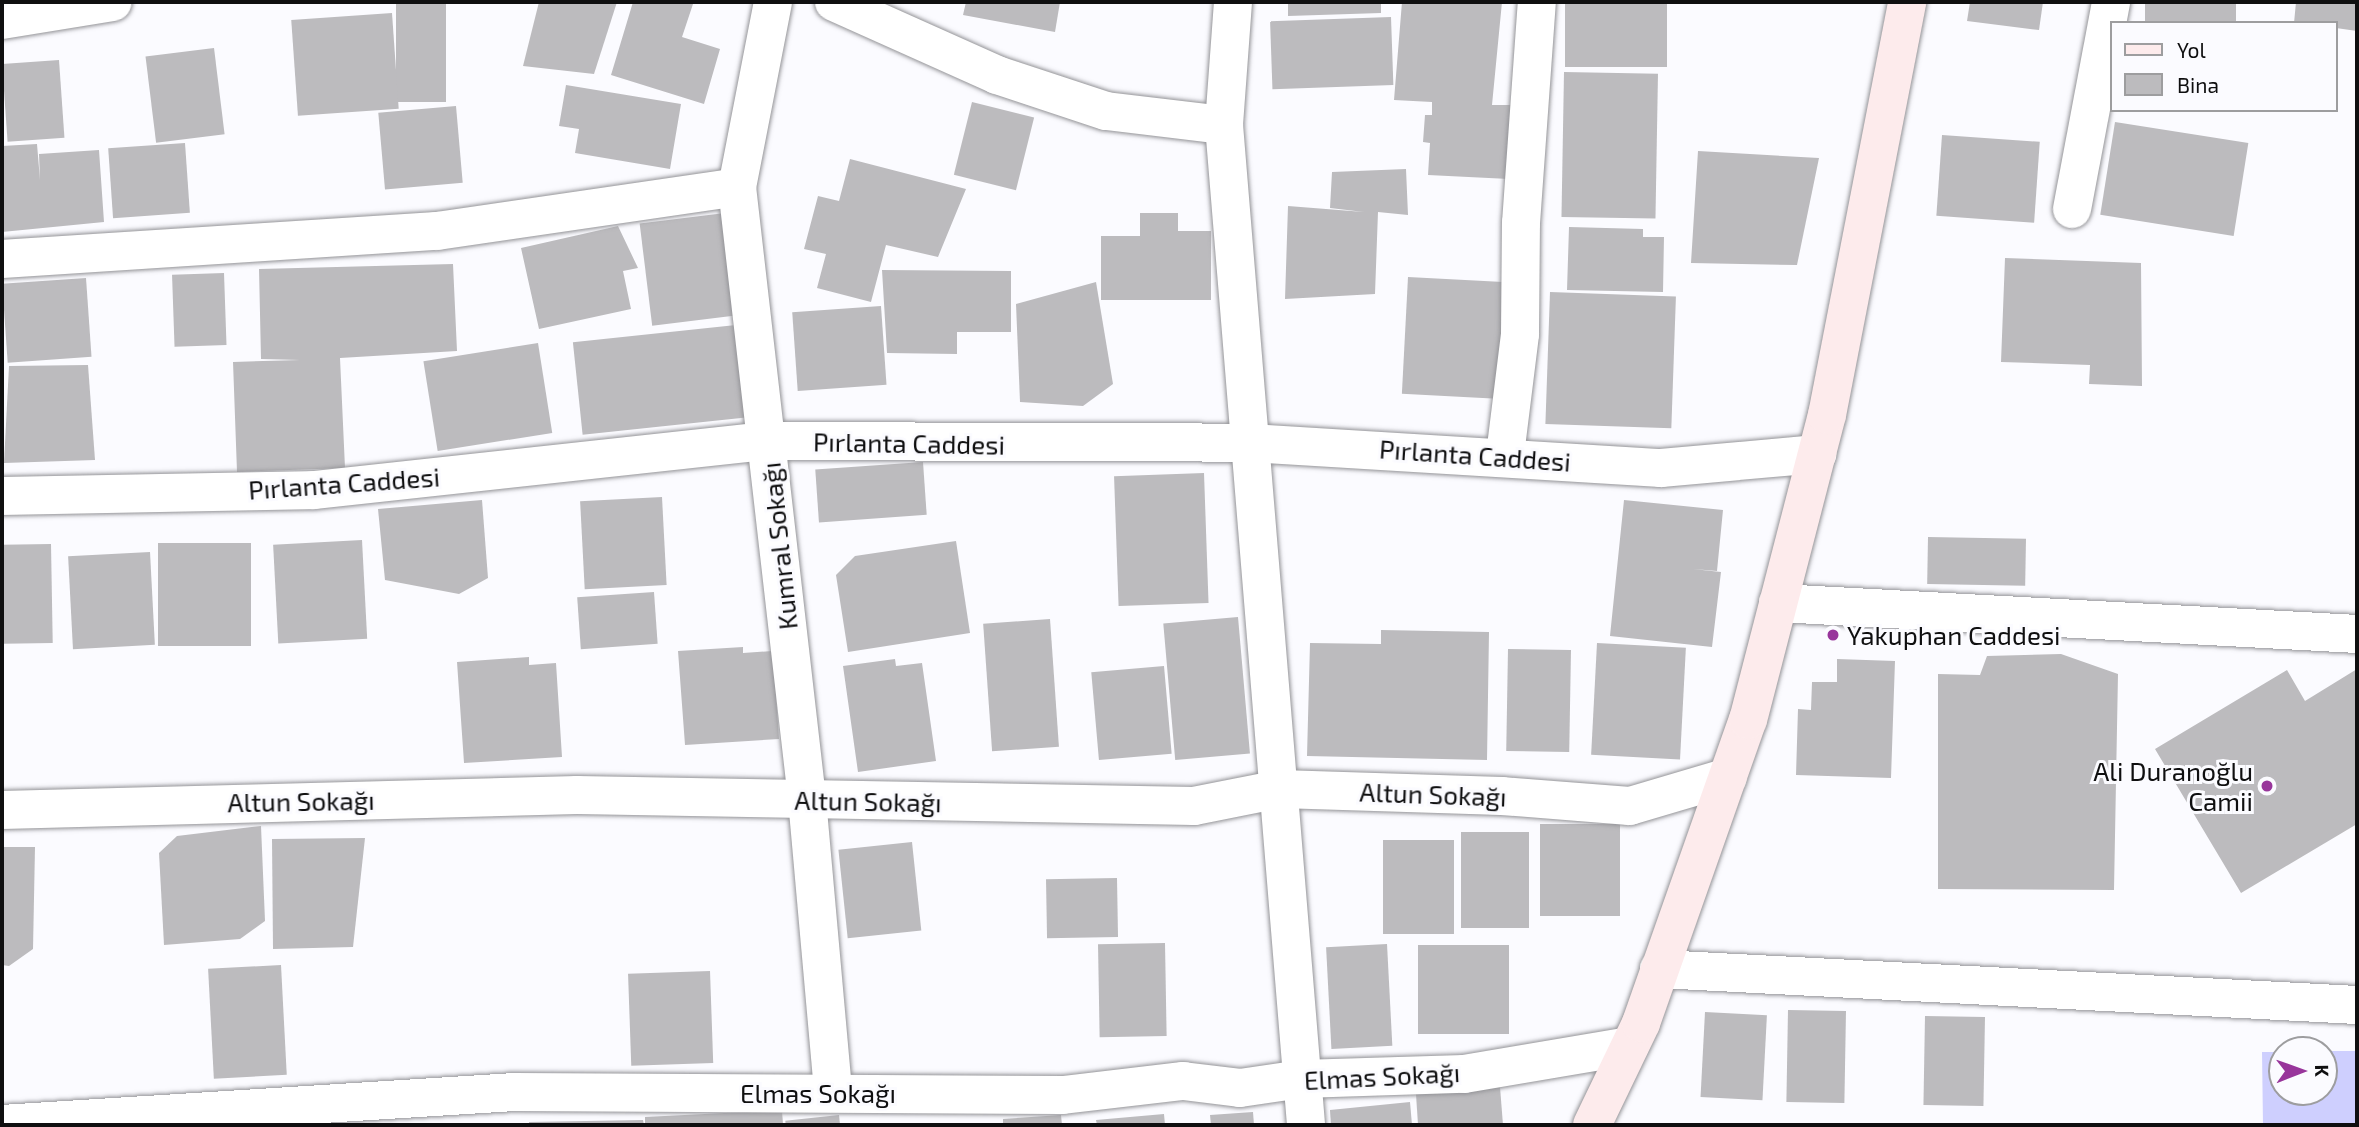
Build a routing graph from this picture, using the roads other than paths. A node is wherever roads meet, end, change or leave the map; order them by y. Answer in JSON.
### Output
{"nodes":[{"id":1,"x":113,"y":2,"type":"edge"},
{"id":2,"x":773,"y":2,"type":"edge"},
{"id":3,"x":834,"y":2,"type":"edge"},
{"id":4,"x":1233,"y":2,"type":"edge"},
{"id":5,"x":1537,"y":2,"type":"edge"},
{"id":6,"x":1907,"y":2,"type":"edge"},
{"id":7,"x":2111,"y":2,"type":"edge"},
{"id":8,"x":2,"y":20,"type":"edge"},
{"id":9,"x":1224,"y":125,"type":"junction"},
{"id":10,"x":737,"y":187,"type":"junction"},
{"id":11,"x":2072,"y":209,"type":"dead end"},
{"id":12,"x":2,"y":259,"type":"edge"},
{"id":13,"x":768,"y":441,"type":"junction"},
{"id":14,"x":1250,"y":443,"type":"junction"},
{"id":15,"x":1817,"y":454,"type":"junction"},
{"id":16,"x":1506,"y":455,"type":"junction"},
{"id":17,"x":2,"y":496,"type":"edge"},
{"id":18,"x":1778,"y":603,"type":"junction"},
{"id":19,"x":2357,"y":634,"type":"edge"},
{"id":20,"x":1728,"y":777,"type":"junction"},
{"id":21,"x":1280,"y":789,"type":"junction"},
{"id":22,"x":807,"y":799,"type":"junction"},
{"id":23,"x":2,"y":810,"type":"edge"},
{"id":24,"x":1659,"y":970,"type":"junction"},
{"id":25,"x":2357,"y":1005,"type":"edge"},
{"id":26,"x":1630,"y":1046,"type":"junction"},
{"id":27,"x":1301,"y":1079,"type":"junction"},
{"id":28,"x":834,"y":1093,"type":"junction"},
{"id":29,"x":2,"y":1124,"type":"edge"},
{"id":30,"x":1306,"y":1125,"type":"edge"},
{"id":31,"x":1592,"y":1125,"type":"edge"}],
"edges":[{"from":1,"to":8,"type":"street"},
{"from":2,"to":10,"type":"street","name":"Kumral Sokağı"},
{"from":3,"to":9,"type":"street"},
{"from":4,"to":9,"type":"street"},
{"from":5,"to":16,"type":"street"},
{"from":6,"to":15,"type":"street"},
{"from":7,"to":11,"type":"street"},
{"from":9,"to":14,"type":"street"},
{"from":10,"to":12,"type":"street"},
{"from":10,"to":13,"type":"street","name":"Kumral Sokağı"},
{"from":13,"to":14,"type":"street","name":"Pırlanta Caddesi"},
{"from":13,"to":17,"type":"street","name":"Pırlanta Caddesi"},
{"from":13,"to":22,"type":"street","name":"Kumral Sokağı"},
{"from":14,"to":16,"type":"street","name":"Pırlanta Caddesi"},
{"from":14,"to":21,"type":"street"},
{"from":15,"to":16,"type":"street","name":"Pırlanta Caddesi"},
{"from":15,"to":18,"type":"street"},
{"from":18,"to":19,"type":"street"},
{"from":18,"to":20,"type":"street"},
{"from":20,"to":21,"type":"street","name":"Altun Sokağı"},
{"from":20,"to":24,"type":"street"},
{"from":21,"to":22,"type":"street","name":"Altun Sokağı"},
{"from":21,"to":27,"type":"street"},
{"from":22,"to":23,"type":"street","name":"Altun Sokağı"},
{"from":22,"to":28,"type":"street","name":"Kumral Sokağı"},
{"from":24,"to":25,"type":"street"},
{"from":24,"to":26,"type":"street"},
{"from":26,"to":27,"type":"street","name":"Elmas Sokağı"},
{"from":26,"to":31,"type":"street"},
{"from":27,"to":28,"type":"street","name":"Elmas Sokağı"},
{"from":27,"to":30,"type":"street"},
{"from":28,"to":29,"type":"street","name":"Elmas Sokağı"}]}
